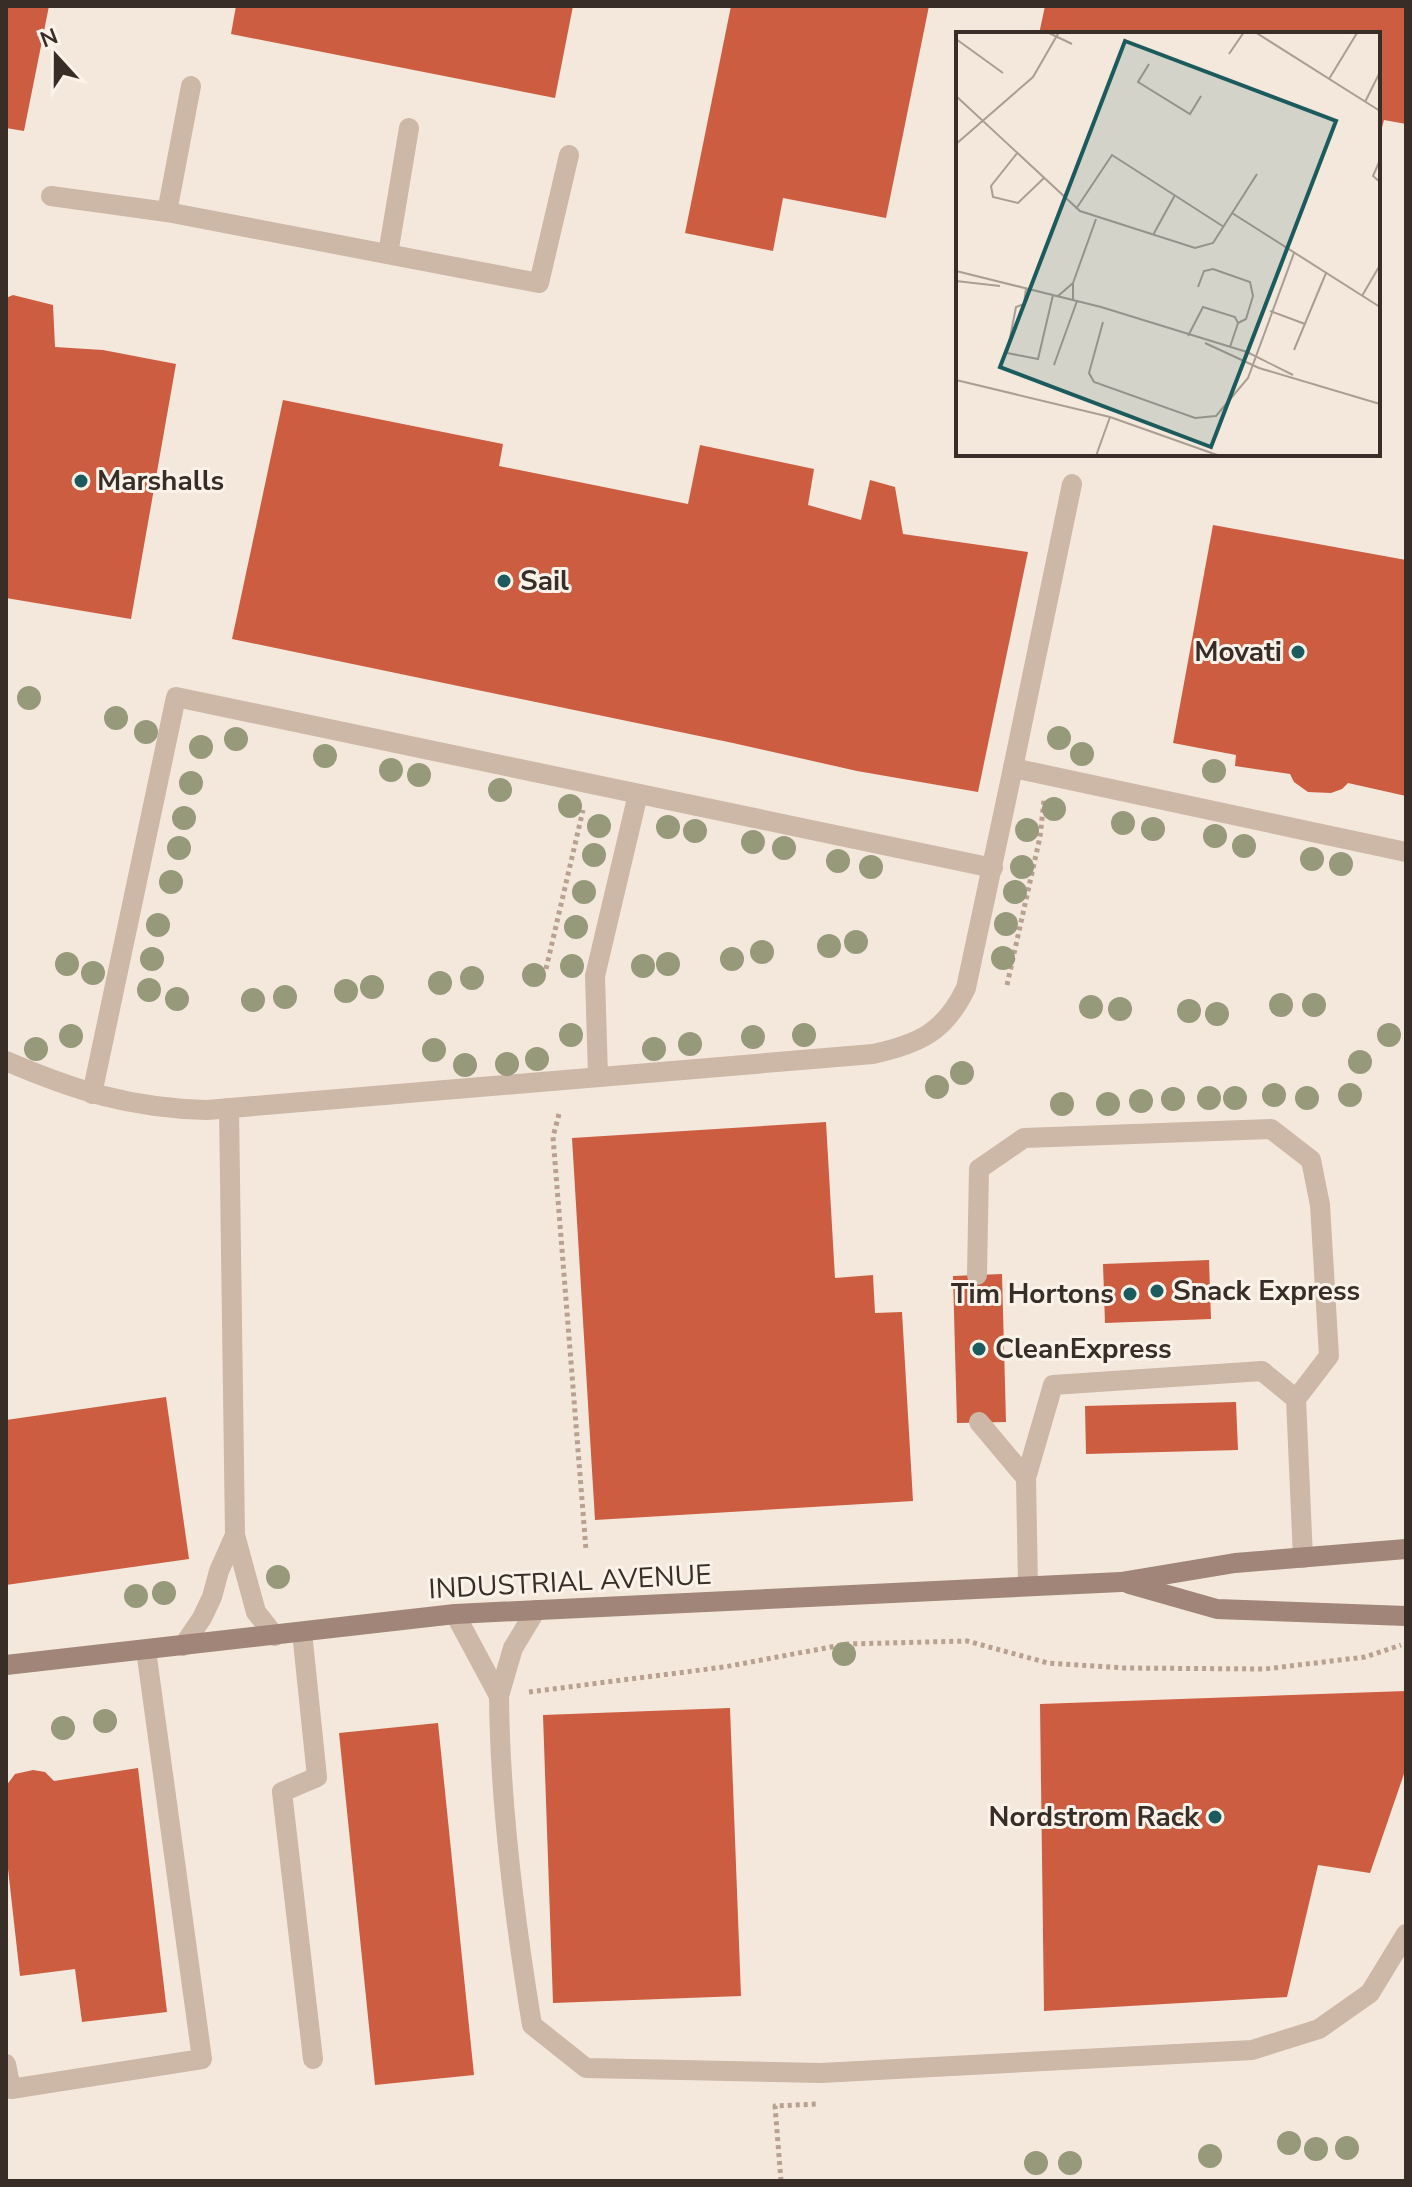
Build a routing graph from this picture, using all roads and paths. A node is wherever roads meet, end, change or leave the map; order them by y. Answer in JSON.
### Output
{"nodes":[{"id":1,"x":191,"y":86,"type":"dead end"},
{"id":2,"x":409,"y":128,"type":"dead end"},
{"id":3,"x":569,"y":155,"type":"dead end"},
{"id":4,"x":51,"y":196,"type":"dead end"},
{"id":5,"x":167,"y":212,"type":"junction"},
{"id":6,"x":388,"y":254,"type":"junction"},
{"id":7,"x":1072,"y":484,"type":"dead end"},
{"id":8,"x":1013,"y":768,"type":"junction"},
{"id":9,"x":1047,"y":775,"type":"junction"},
{"id":10,"x":638,"y":794,"type":"junction"},
{"id":11,"x":584,"y":805,"type":"dead end"},
{"id":12,"x":1406,"y":852,"type":"edge"},
{"id":13,"x":993,"y":868,"type":"junction"},
{"id":14,"x":546,"y":969,"type":"dead end"},
{"id":15,"x":1007,"y":985,"type":"dead end"},
{"id":16,"x":6,"y":1061,"type":"edge"},
{"id":17,"x":598,"y":1076,"type":"junction"},
{"id":18,"x":92,"y":1094,"type":"junction"},
{"id":19,"x":229,"y":1108,"type":"junction"},
{"id":20,"x":559,"y":1114,"type":"dead end"},
{"id":21,"x":977,"y":1275,"type":"dead end"},
{"id":22,"x":1296,"y":1399,"type":"junction"},
{"id":23,"x":979,"y":1422,"type":"dead end"},
{"id":24,"x":1026,"y":1478,"type":"junction"},
{"id":25,"x":235,"y":1535,"type":"junction"},
{"id":26,"x":1406,"y":1549,"type":"edge"},
{"id":27,"x":586,"y":1550,"type":"dead end"},
{"id":28,"x":1303,"y":1558,"type":"junction"},
{"id":29,"x":1121,"y":1582,"type":"junction"},
{"id":30,"x":1028,"y":1586,"type":"junction"},
{"id":31,"x":536,"y":1610,"type":"junction"},
{"id":32,"x":455,"y":1614,"type":"junction"},
{"id":33,"x":1406,"y":1616,"type":"edge"},
{"id":34,"x":302,"y":1632,"type":"junction"},
{"id":35,"x":275,"y":1636,"type":"junction"},
{"id":36,"x":1406,"y":1643,"type":"edge"},
{"id":37,"x":183,"y":1646,"type":"junction"},
{"id":38,"x":146,"y":1650,"type":"junction"},
{"id":39,"x":12,"y":1666,"type":"edge"},
{"id":40,"x":499,"y":1696,"type":"junction"},
{"id":41,"x":1406,"y":1934,"type":"edge"},
{"id":42,"x":313,"y":2059,"type":"dead end"},
{"id":43,"x":6,"y":2064,"type":"edge"},
{"id":44,"x":775,"y":2106,"type":"dead end"},
{"id":45,"x":781,"y":2181,"type":"edge"}],
"edges":[{"from":1,"to":5,"type":"street"},
{"from":2,"to":6,"type":"street"},
{"from":3,"to":6,"type":"street"},
{"from":4,"to":5,"type":"street"},
{"from":5,"to":6,"type":"street"},
{"from":7,"to":8,"type":"street"},
{"from":8,"to":9,"type":"street"},
{"from":8,"to":13,"type":"street"},
{"from":9,"to":12,"type":"street"},
{"from":9,"to":15,"type":"path"},
{"from":10,"to":13,"type":"street"},
{"from":10,"to":17,"type":"street"},
{"from":10,"to":18,"type":"street"},
{"from":11,"to":14,"type":"path"},
{"from":13,"to":17,"type":"street"},
{"from":16,"to":18,"type":"street"},
{"from":17,"to":19,"type":"street"},
{"from":18,"to":19,"type":"street"},
{"from":19,"to":25,"type":"street"},
{"from":20,"to":27,"type":"path"},
{"from":21,"to":22,"type":"street"},
{"from":22,"to":24,"type":"street"},
{"from":22,"to":28,"type":"street"},
{"from":23,"to":24,"type":"street"},
{"from":24,"to":30,"type":"street"},
{"from":25,"to":35,"type":"street"},
{"from":25,"to":37,"type":"street"},
{"from":26,"to":28,"type":"main road","name":"INDUSTRIAL AVENUE"},
{"from":28,"to":29,"type":"main road","name":"INDUSTRIAL AVENUE"},
{"from":29,"to":30,"type":"main road","name":"INDUSTRIAL AVENUE"},
{"from":29,"to":33,"type":"main road","name":"INDUSTRIAL AVENUE"},
{"from":30,"to":31,"type":"main road","name":"INDUSTRIAL AVENUE"},
{"from":31,"to":32,"type":"main road","name":"INDUSTRIAL AVENUE"},
{"from":31,"to":40,"type":"street"},
{"from":32,"to":34,"type":"main road","name":"INDUSTRIAL AVENUE"},
{"from":32,"to":40,"type":"street"},
{"from":34,"to":35,"type":"main road","name":"INDUSTRIAL AVENUE"},
{"from":34,"to":42,"type":"street"},
{"from":35,"to":37,"type":"main road","name":"INDUSTRIAL AVENUE"},
{"from":36,"to":40,"type":"path"},
{"from":37,"to":38,"type":"main road","name":"INDUSTRIAL AVENUE"},
{"from":38,"to":39,"type":"main road","name":"INDUSTRIAL AVENUE"},
{"from":38,"to":43,"type":"street"},
{"from":40,"to":41,"type":"street"},
{"from":44,"to":45,"type":"path"}]}
